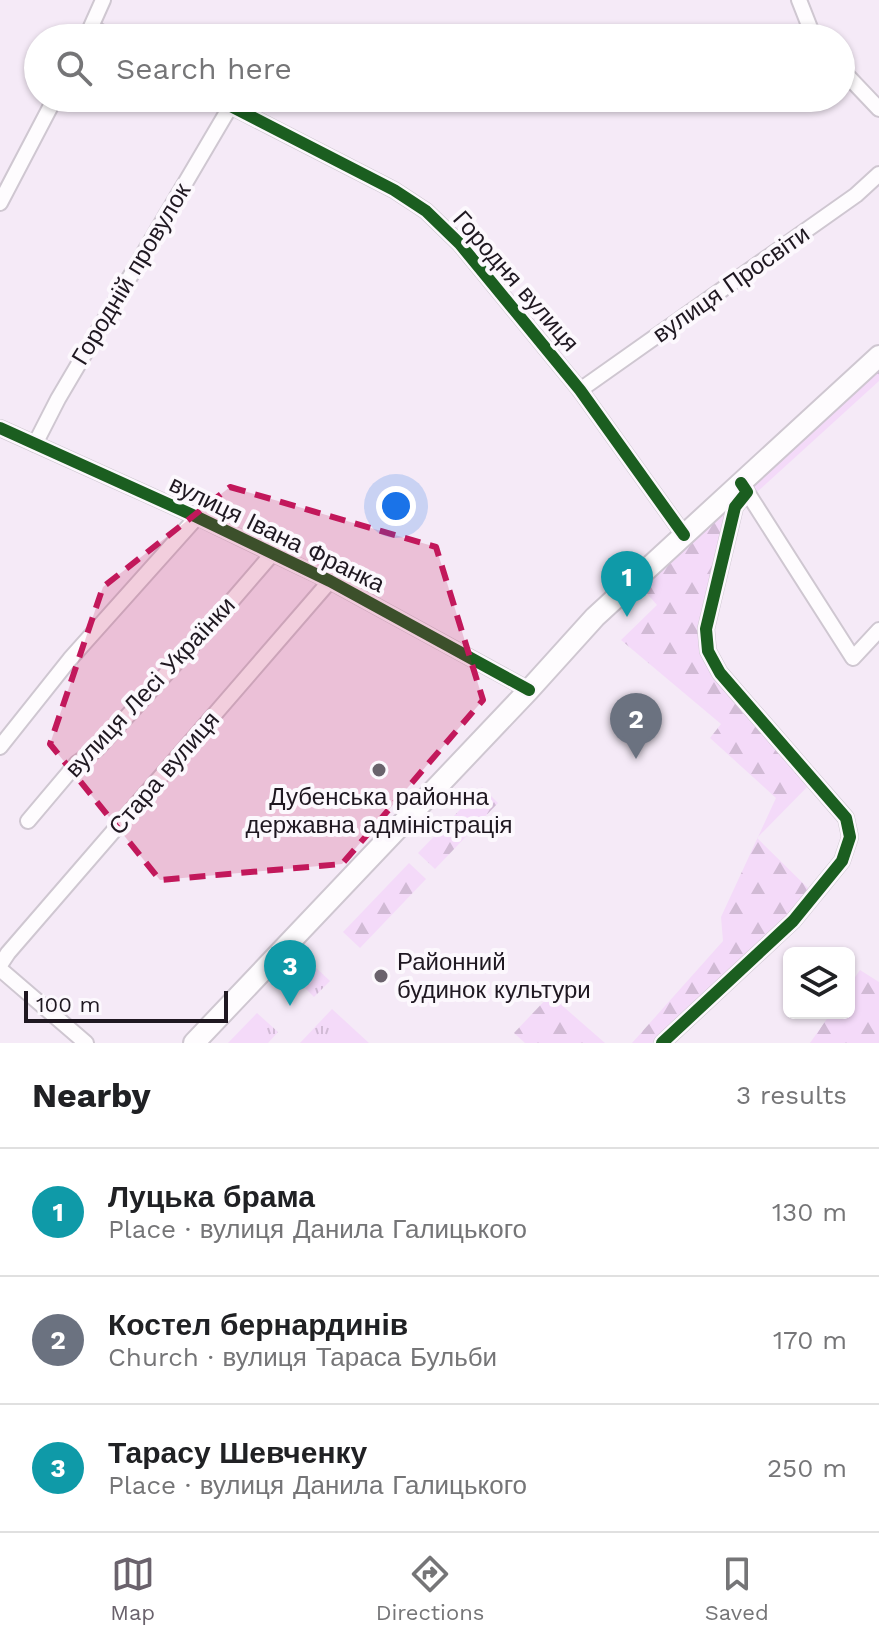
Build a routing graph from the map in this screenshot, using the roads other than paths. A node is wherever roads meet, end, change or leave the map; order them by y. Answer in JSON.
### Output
{"nodes":[{"id":1,"x":103,"y":0,"type":"edge"},
{"id":2,"x":799,"y":0,"type":"edge"},
{"id":3,"x":92,"y":24,"type":"edge"},
{"id":4,"x":808,"y":24,"type":"edge"},
{"id":5,"x":855,"y":84,"type":"edge"},
{"id":6,"x":879,"y":109,"type":"edge"},
{"id":7,"x":48,"y":112,"type":"edge"},
{"id":8,"x":227,"y":112,"type":"edge"},
{"id":9,"x":240,"y":112,"type":"edge"},
{"id":10,"x":879,"y":174,"type":"edge"},
{"id":11,"x":0,"y":203,"type":"edge"},
{"id":12,"x":879,"y":356,"type":"edge"},
{"id":13,"x":580,"y":390,"type":"junction"},
{"id":14,"x":0,"y":428,"type":"edge"},
{"id":15,"x":35,"y":444,"type":"junction"},
{"id":16,"x":744,"y":487,"type":"junction"},
{"id":17,"x":197,"y":517,"type":"junction"},
{"id":18,"x":684,"y":535,"type":"junction"},
{"id":19,"x":273,"y":553,"type":"junction"},
{"id":20,"x":330,"y":581,"type":"junction"},
{"id":21,"x":879,"y":630,"type":"edge"},
{"id":22,"x":529,"y":690,"type":"junction"},
{"id":23,"x":0,"y":747,"type":"edge"},
{"id":24,"x":28,"y":821,"type":"dead end"},
{"id":25,"x":2,"y":959,"type":"edge"},
{"id":26,"x":86,"y":1043,"type":"edge"},
{"id":27,"x":194,"y":1043,"type":"edge"},
{"id":28,"x":662,"y":1043,"type":"edge"}],
"edges":[{"from":1,"to":3,"type":"street"},
{"from":2,"to":4,"type":"street"},
{"from":5,"to":6,"type":"street"},
{"from":7,"to":11,"type":"street"},
{"from":8,"to":15,"type":"street","name":"Городній провулок"},
{"from":9,"to":13,"type":"street","name":"Городня вулиця"},
{"from":10,"to":13,"type":"street","name":"вулиця Просвіти"},
{"from":12,"to":16,"type":"main road"},
{"from":13,"to":18,"type":"street","name":"Городня вулиця"},
{"from":14,"to":15,"type":"street","name":"вулиця Івана Франка"},
{"from":15,"to":17,"type":"street","name":"вулиця Івана Франка"},
{"from":16,"to":18,"type":"main road"},
{"from":16,"to":21,"type":"street"},
{"from":16,"to":28,"type":"street"},
{"from":17,"to":19,"type":"street","name":"вулиця Івана Франка"},
{"from":17,"to":23,"type":"street"},
{"from":18,"to":22,"type":"main road"},
{"from":19,"to":20,"type":"street","name":"вулиця Івана Франка"},
{"from":19,"to":24,"type":"street","name":"вулиця Лесі Українки"},
{"from":20,"to":22,"type":"street","name":"вулиця Івана Франка"},
{"from":20,"to":25,"type":"street","name":"Стара вулиця"},
{"from":22,"to":27,"type":"main road"},
{"from":25,"to":26,"type":"street"}]}
